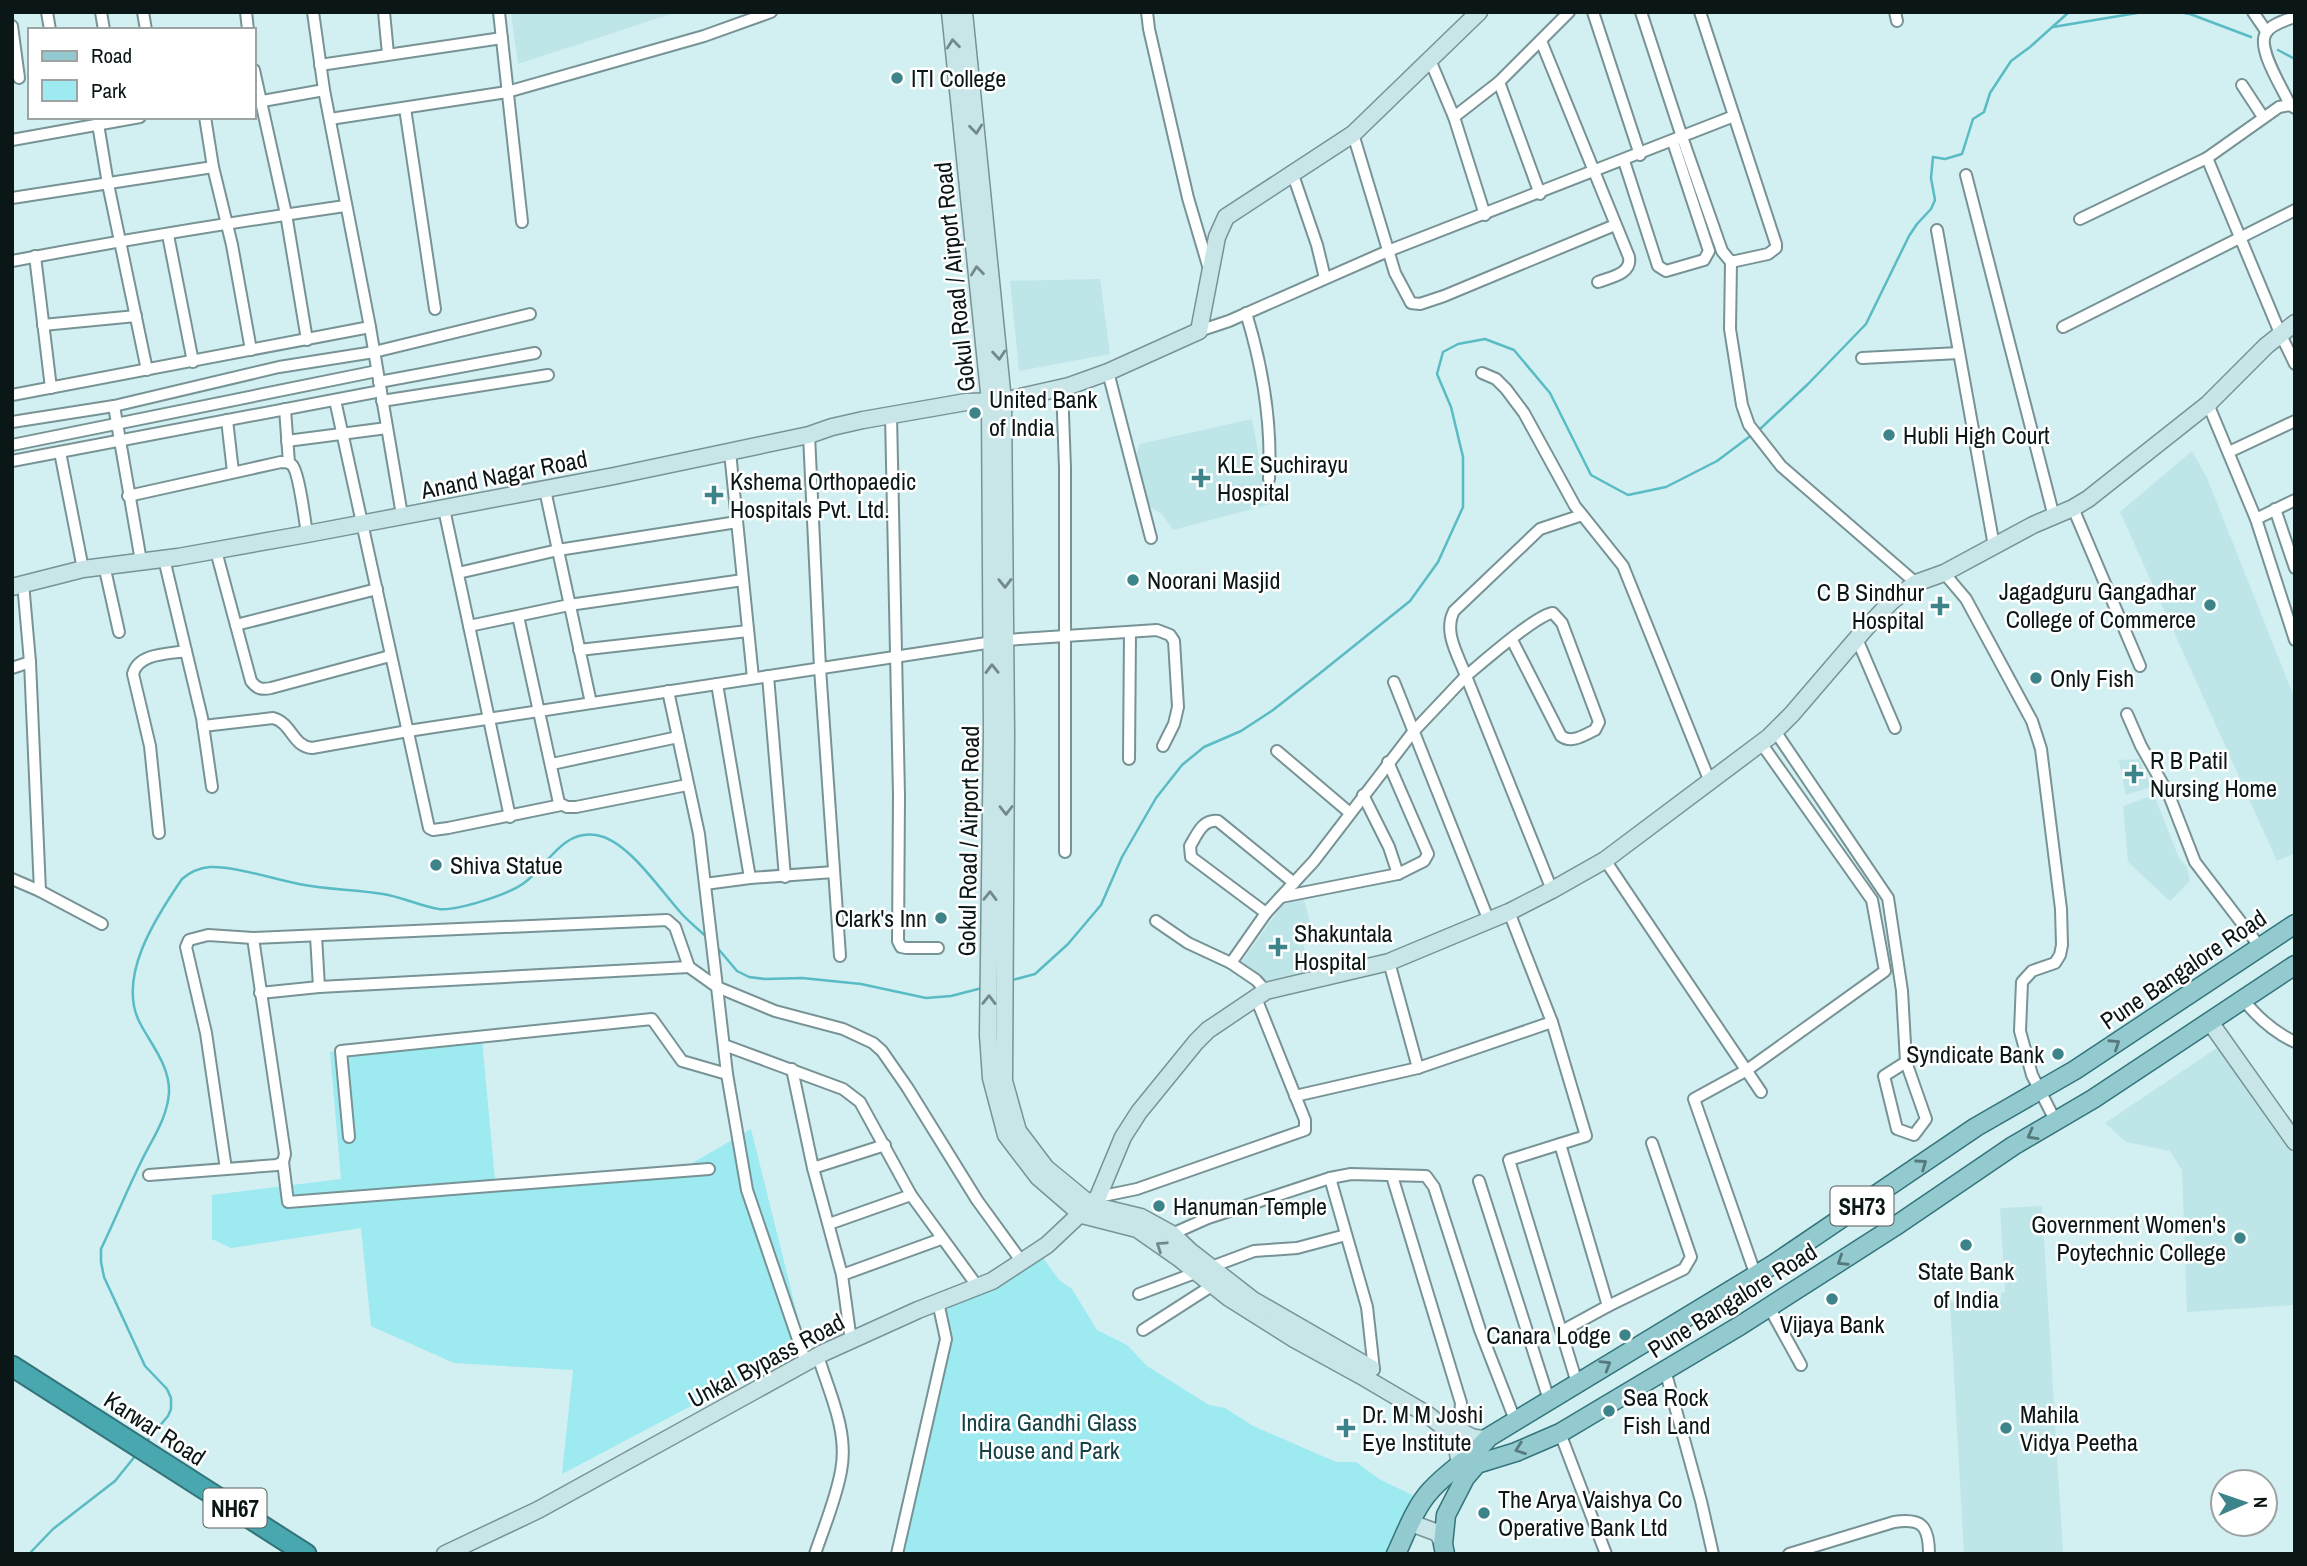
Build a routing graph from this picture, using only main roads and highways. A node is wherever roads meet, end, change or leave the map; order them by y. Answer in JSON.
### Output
{"nodes":[{"id":1,"x":950,"y":12,"type":"edge"},
{"id":2,"x":964,"y":12,"type":"edge"},
{"id":3,"x":1479,"y":12,"type":"edge"},
{"id":4,"x":2295,"y":323,"type":"edge"},
{"id":5,"x":997,"y":401,"type":"junction"},
{"id":6,"x":18,"y":585,"type":"edge"},
{"id":7,"x":2295,"y":924,"type":"edge"},
{"id":8,"x":2295,"y":965,"type":"edge"},
{"id":9,"x":2210,"y":1022,"type":"junction"},
{"id":10,"x":2295,"y":1142,"type":"edge"},
{"id":11,"x":1090,"y":1206,"type":"junction"},
{"id":12,"x":1204,"y":1270,"type":"junction"},
{"id":13,"x":12,"y":1366,"type":"edge"},
{"id":14,"x":1451,"y":1426,"type":"junction"},
{"id":15,"x":1489,"y":1437,"type":"junction"},
{"id":16,"x":1471,"y":1461,"type":"junction"},
{"id":17,"x":1411,"y":1523,"type":"junction"},
{"id":18,"x":1444,"y":1549,"type":"edge"},
{"id":19,"x":306,"y":1554,"type":"edge"},
{"id":20,"x":445,"y":1554,"type":"edge"},
{"id":21,"x":1396,"y":1554,"type":"edge"}],
"edges":[{"from":5,"to":1,"type":"main road","name":"Gokul Road / Airport Road","one_way":true},
{"from":2,"to":5,"type":"main road","name":"Gokul Road / Airport Road","one_way":true},
{"from":3,"to":5,"type":"main road","name":"Anand Nagar Road"},
{"from":4,"to":11,"type":"main road"},
{"from":5,"to":6,"type":"main road","name":"Anand Nagar Road"},
{"from":5,"to":11,"type":"main road","name":"Gokul Road / Airport Road"},
{"from":15,"to":7,"type":"main road","name":"Pune Bangalore Road","number":"SH73","one_way":true},
{"from":8,"to":9,"type":"main road","name":"Pune Bangalore Road","number":"SH73"},
{"from":9,"to":10,"type":"main road"},
{"from":9,"to":16,"type":"main road","name":"Pune Bangalore Road","number":"SH73","one_way":true},
{"from":12,"to":11,"type":"main road","name":"Gokul Road / Airport Road","one_way":true},
{"from":11,"to":12,"type":"main road","name":"Gokul Road / Airport Road"},
{"from":11,"to":20,"type":"main road","name":"Unkal Bypass Road"},
{"from":12,"to":14,"type":"main road","name":"Gokul Road / Airport Road"},
{"from":12,"to":14,"type":"main road","name":"Gokul Road / Airport Road"},
{"from":13,"to":19,"type":"highway","name":"Karwar Road","number":"NH67"},
{"from":14,"to":15,"type":"main road","name":"Gokul Road / Airport Road"},
{"from":14,"to":16,"type":"main road"},
{"from":15,"to":16,"type":"main road","name":"Pune Bangalore Road","number":"SH73"},
{"from":16,"to":17,"type":"main road","name":"Pune Bangalore Road","number":"SH73"},
{"from":16,"to":18,"type":"main road","name":"Pune Bangalore Road","number":"SH73"},
{"from":17,"to":18,"type":"main road"},
{"from":17,"to":21,"type":"main road","number":"SH73"}]}
